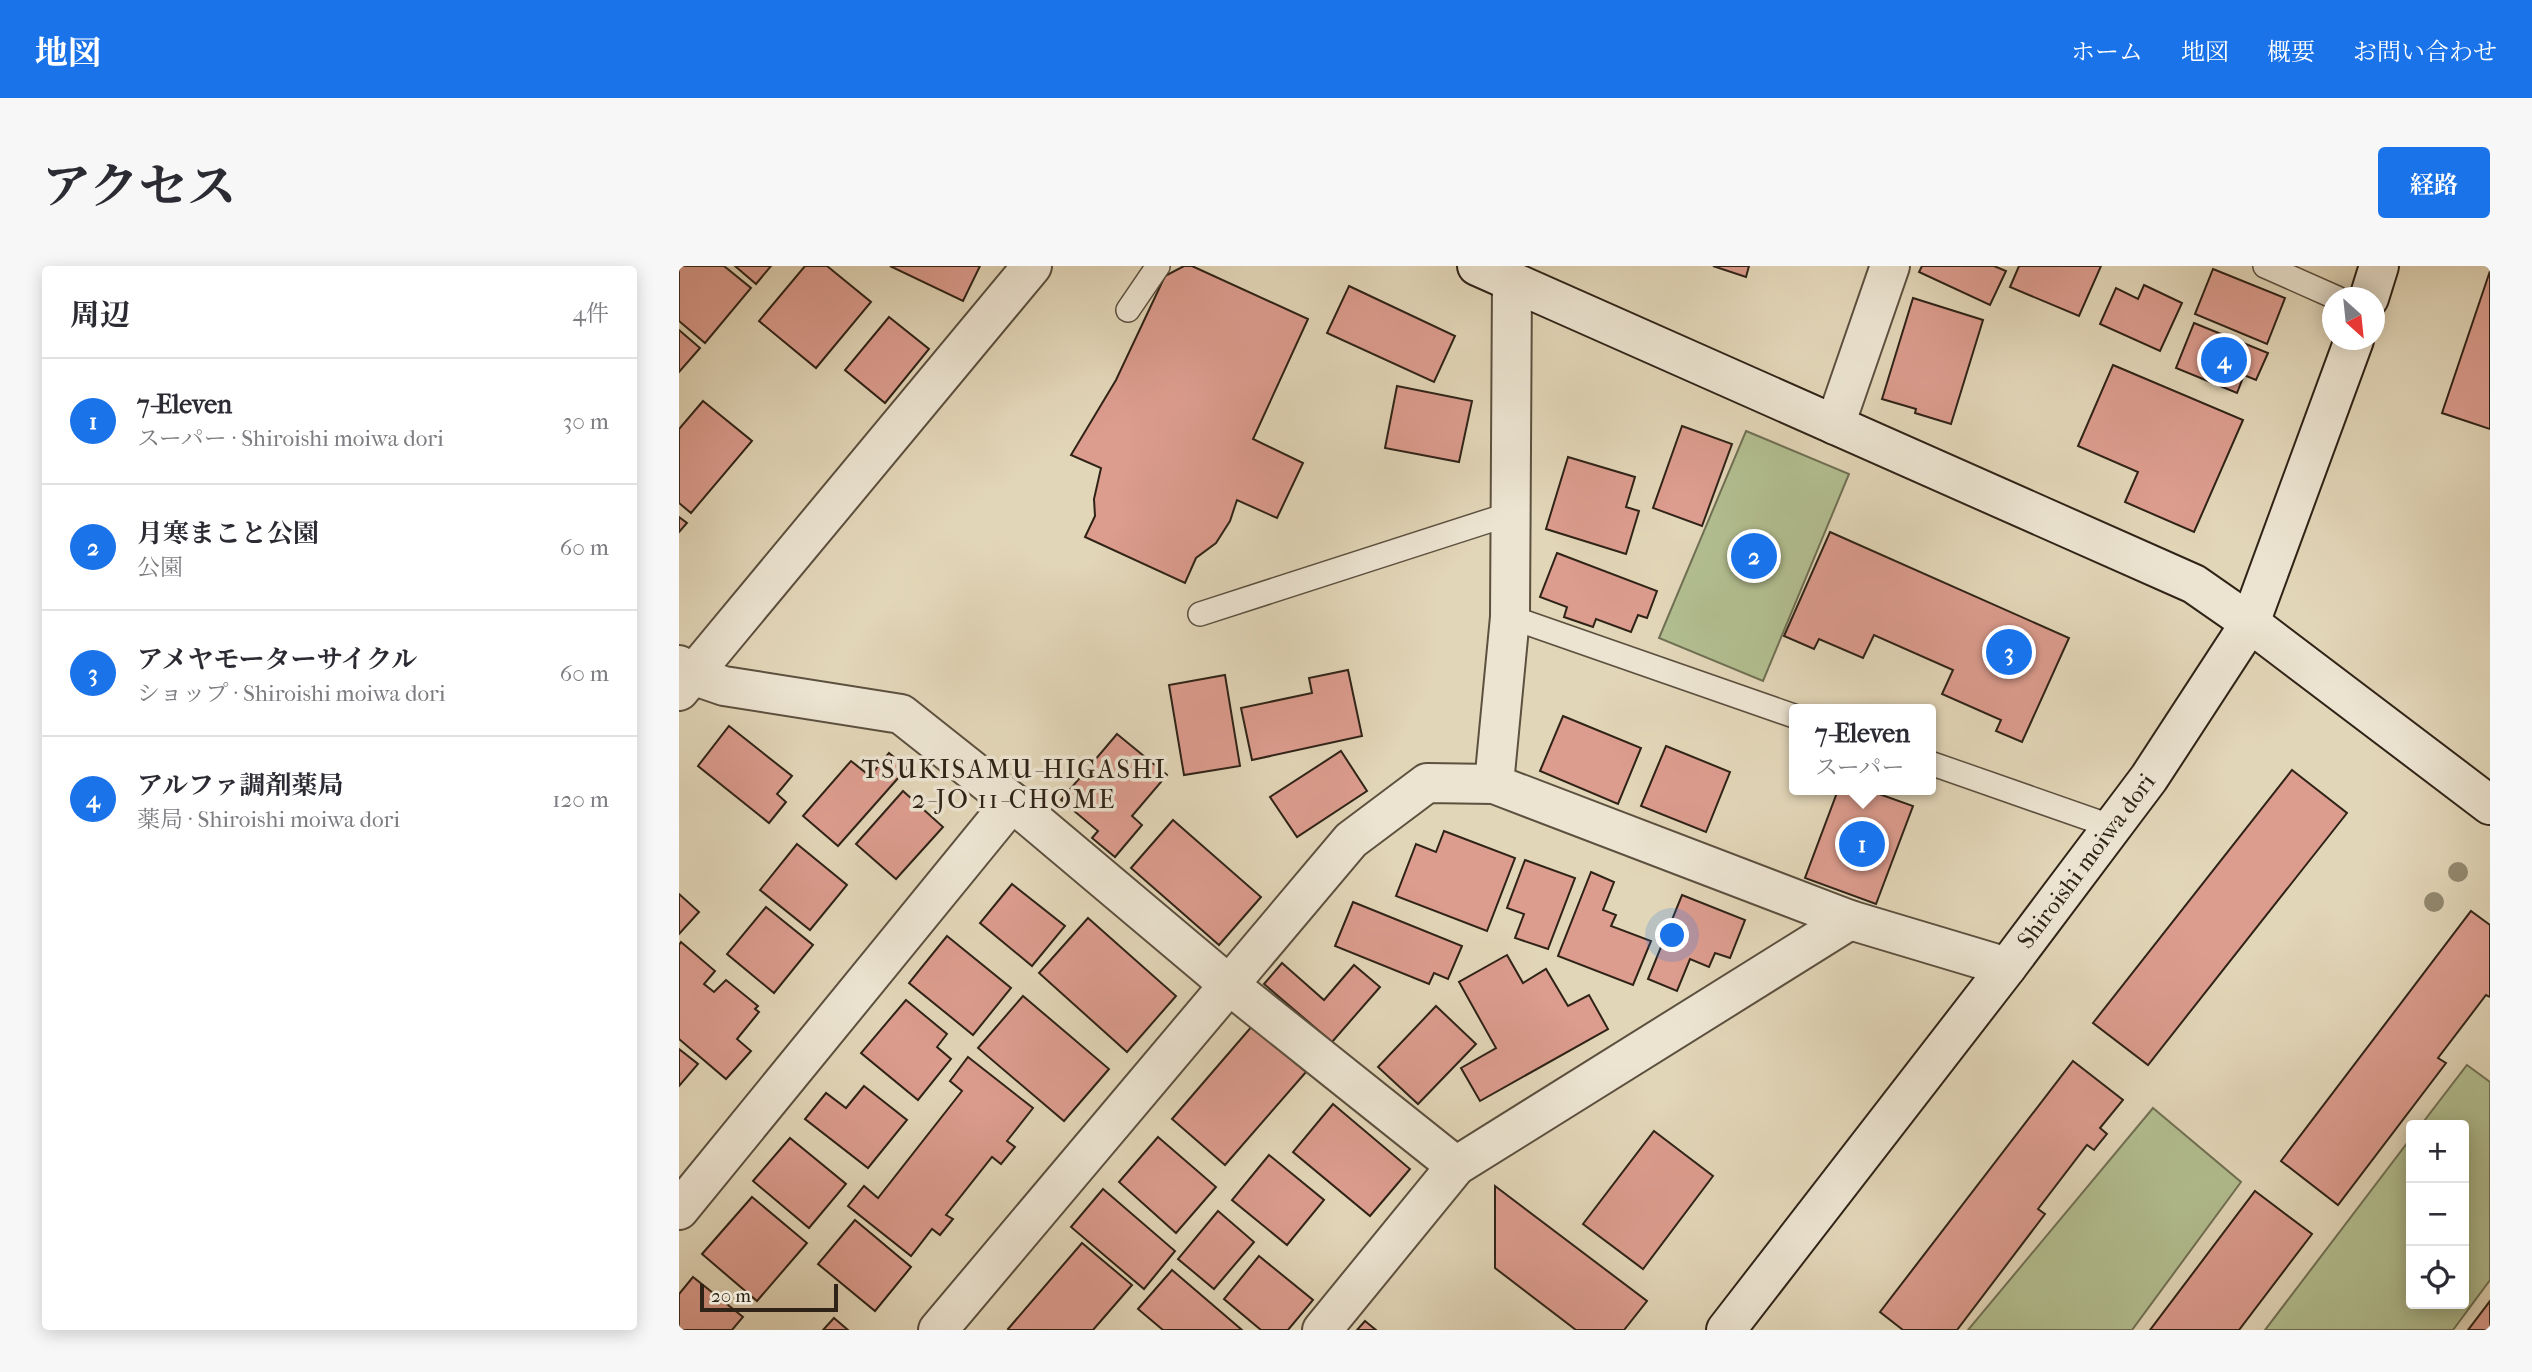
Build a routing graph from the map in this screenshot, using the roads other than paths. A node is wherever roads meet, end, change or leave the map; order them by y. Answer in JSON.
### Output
{"nodes":[{"id":1,"x":1032,"y":266,"type":"edge"},
{"id":2,"x":1158,"y":266,"type":"edge"},
{"id":3,"x":1477,"y":266,"type":"edge"},
{"id":4,"x":1890,"y":266,"type":"edge"},
{"id":5,"x":2265,"y":266,"type":"edge"},
{"id":6,"x":2379,"y":266,"type":"edge"},
{"id":7,"x":1512,"y":281,"type":"junction"},
{"id":8,"x":2372,"y":287,"type":"edge"},
{"id":9,"x":2322,"y":291,"type":"edge"},
{"id":10,"x":1128,"y":310,"type":"dead end"},
{"id":11,"x":2350,"y":350,"type":"edge"},
{"id":12,"x":1835,"y":425,"type":"junction"},
{"id":13,"x":1510,"y":514,"type":"junction"},
{"id":14,"x":1200,"y":614,"type":"dead end"},
{"id":15,"x":1510,"y":617,"type":"junction"},
{"id":16,"x":2250,"y":623,"type":"junction"},
{"id":17,"x":683,"y":677,"type":"edge"},
{"id":18,"x":1789,"y":714,"type":"edge"},
{"id":19,"x":1936,"y":765,"type":"edge"},
{"id":20,"x":1494,"y":783,"type":"junction"},
{"id":21,"x":1012,"y":802,"type":"junction"},
{"id":22,"x":2490,"y":805,"type":"edge"},
{"id":23,"x":2113,"y":827,"type":"junction"},
{"id":24,"x":1850,"y":920,"type":"junction"},
{"id":25,"x":2007,"y":967,"type":"junction"},
{"id":26,"x":1228,"y":984,"type":"junction"},
{"id":27,"x":1456,"y":1166,"type":"junction"},
{"id":28,"x":679,"y":1210,"type":"edge"},
{"id":29,"x":938,"y":1330,"type":"edge"},
{"id":30,"x":1322,"y":1330,"type":"edge"},
{"id":31,"x":1726,"y":1330,"type":"edge"}],
"edges":[{"from":1,"to":17,"type":"street"},
{"from":2,"to":10,"type":"lane"},
{"from":3,"to":7,"type":"street"},
{"from":4,"to":12,"type":"street"},
{"from":5,"to":9,"type":"lane"},
{"from":6,"to":8,"type":"street"},
{"from":7,"to":12,"type":"street"},
{"from":7,"to":13,"type":"street"},
{"from":11,"to":16,"type":"street","name":"Shiroishi moiwa dori"},
{"from":12,"to":16,"type":"street"},
{"from":13,"to":14,"type":"lane"},
{"from":13,"to":15,"type":"street"},
{"from":15,"to":18,"type":"lane"},
{"from":15,"to":20,"type":"street"},
{"from":16,"to":22,"type":"street"},
{"from":16,"to":23,"type":"street","name":"Shiroishi moiwa dori"},
{"from":17,"to":21,"type":"street"},
{"from":19,"to":23,"type":"lane"},
{"from":20,"to":24,"type":"street"},
{"from":20,"to":26,"type":"street"},
{"from":21,"to":26,"type":"street"},
{"from":21,"to":28,"type":"street"},
{"from":23,"to":25,"type":"street","name":"Shiroishi moiwa dori"},
{"from":24,"to":25,"type":"street"},
{"from":24,"to":27,"type":"street"},
{"from":25,"to":31,"type":"street","name":"Shiroishi moiwa dori"},
{"from":26,"to":27,"type":"street"},
{"from":26,"to":29,"type":"street"},
{"from":27,"to":30,"type":"street"}]}
